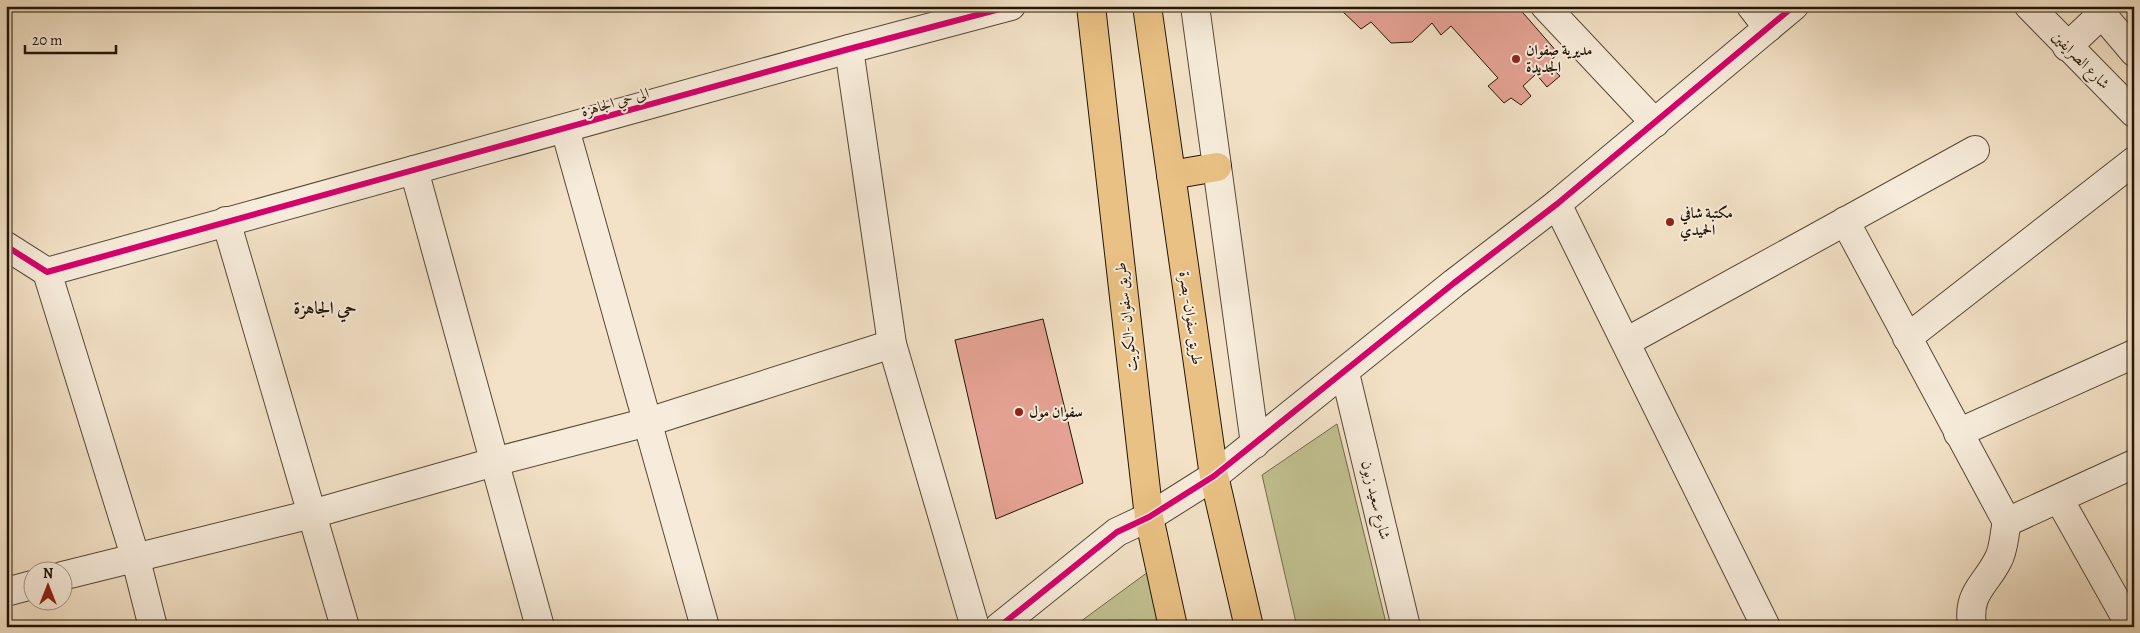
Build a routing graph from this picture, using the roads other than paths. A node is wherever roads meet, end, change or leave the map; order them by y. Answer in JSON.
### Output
{"nodes":[{"id":1,"x":1011,"y":6,"type":"edge"},
{"id":2,"x":1091,"y":6,"type":"edge"},
{"id":3,"x":1147,"y":6,"type":"edge"},
{"id":4,"x":1195,"y":6,"type":"edge"},
{"id":5,"x":1545,"y":6,"type":"edge"},
{"id":6,"x":1751,"y":6,"type":"edge"},
{"id":7,"x":1794,"y":6,"type":"edge"},
{"id":8,"x":2029,"y":6,"type":"edge"},
{"id":9,"x":2099,"y":10,"type":"edge"},
{"id":10,"x":1768,"y":28,"type":"junction"},
{"id":11,"x":2067,"y":47,"type":"junction"},
{"id":12,"x":849,"y":49,"type":"junction"},
{"id":13,"x":2134,"y":52,"type":"edge"},
{"id":14,"x":2134,"y":112,"type":"edge"},
{"id":15,"x":1655,"y":123,"type":"junction"},
{"id":16,"x":565,"y":129,"type":"junction"},
{"id":17,"x":1975,"y":150,"type":"dead end"},
{"id":18,"x":2134,"y":161,"type":"edge"},
{"id":19,"x":1217,"y":167,"type":"junction"},
{"id":20,"x":414,"y":170,"type":"junction"},
{"id":21,"x":1171,"y":175,"type":"junction"},
{"id":22,"x":1557,"y":204,"type":"junction"},
{"id":23,"x":226,"y":221,"type":"junction"},
{"id":24,"x":1845,"y":221,"type":"junction"},
{"id":25,"x":6,"y":246,"type":"edge"},
{"id":26,"x":47,"y":272,"type":"junction"},
{"id":27,"x":1907,"y":338,"type":"junction"},
{"id":28,"x":1626,"y":342,"type":"junction"},
{"id":29,"x":892,"y":344,"type":"junction"},
{"id":30,"x":2134,"y":354,"type":"edge"},
{"id":31,"x":1345,"y":373,"type":"junction"},
{"id":32,"x":648,"y":422,"type":"junction"},
{"id":33,"x":1958,"y":433,"type":"junction"},
{"id":34,"x":1255,"y":444,"type":"junction"},
{"id":35,"x":494,"y":462,"type":"junction"},
{"id":36,"x":2134,"y":464,"type":"edge"},
{"id":37,"x":1214,"y":476,"type":"junction"},
{"id":38,"x":2058,"y":500,"type":"junction"},
{"id":39,"x":312,"y":514,"type":"junction"},
{"id":40,"x":1149,"y":517,"type":"junction"},
{"id":41,"x":2007,"y":522,"type":"junction"},
{"id":42,"x":135,"y":556,"type":"junction"},
{"id":43,"x":72,"y":573,"type":"edge"},
{"id":44,"x":22,"y":588,"type":"edge"},
{"id":45,"x":6,"y":592,"type":"edge"},
{"id":46,"x":153,"y":627,"type":"edge"},
{"id":47,"x":345,"y":627,"type":"edge"},
{"id":48,"x":540,"y":627,"type":"edge"},
{"id":49,"x":705,"y":627,"type":"edge"},
{"id":50,"x":975,"y":627,"type":"edge"},
{"id":51,"x":999,"y":627,"type":"edge"},
{"id":52,"x":1173,"y":627,"type":"edge"},
{"id":53,"x":1249,"y":627,"type":"edge"},
{"id":54,"x":1406,"y":627,"type":"edge"},
{"id":55,"x":1766,"y":627,"type":"edge"},
{"id":56,"x":1972,"y":627,"type":"edge"},
{"id":57,"x":2130,"y":627,"type":"edge"}],
"edges":[{"from":1,"to":12,"type":"street","name":"الى حي الجاهزة"},
{"from":2,"to":40,"type":"highway","name":"طريق سفوان -الكويت"},
{"from":3,"to":21,"type":"highway","name":"طريق سفوان- بصرة"},
{"from":4,"to":19,"type":"street"},
{"from":5,"to":15,"type":"street"},
{"from":6,"to":10,"type":"street"},
{"from":7,"to":10,"type":"street"},
{"from":8,"to":11,"type":"street","name":"شارع الصرايفين"},
{"from":9,"to":11,"type":"street"},
{"from":9,"to":13,"type":"street"},
{"from":10,"to":15,"type":"street"},
{"from":11,"to":14,"type":"street","name":"شارع الصرايفين"},
{"from":12,"to":16,"type":"street","name":"الى حي الجاهزة"},
{"from":12,"to":29,"type":"street"},
{"from":15,"to":22,"type":"street"},
{"from":16,"to":20,"type":"street","name":"الى حي الجاهزة"},
{"from":16,"to":32,"type":"street"},
{"from":17,"to":24,"type":"street"},
{"from":18,"to":27,"type":"street"},
{"from":19,"to":21,"type":"highway"},
{"from":19,"to":34,"type":"street"},
{"from":20,"to":23,"type":"street","name":"الى حي الجاهزة"},
{"from":20,"to":35,"type":"street"},
{"from":21,"to":37,"type":"highway","name":"طريق سفوان- بصرة"},
{"from":22,"to":28,"type":"street"},
{"from":22,"to":31,"type":"street"},
{"from":23,"to":26,"type":"street","name":"الى حي الجاهزة"},
{"from":23,"to":39,"type":"street"},
{"from":24,"to":27,"type":"street"},
{"from":24,"to":28,"type":"street"},
{"from":25,"to":26,"type":"street"},
{"from":26,"to":42,"type":"street"},
{"from":27,"to":33,"type":"street"},
{"from":28,"to":55,"type":"street"},
{"from":29,"to":32,"type":"street"},
{"from":29,"to":50,"type":"street"},
{"from":30,"to":33,"type":"street"},
{"from":31,"to":34,"type":"street"},
{"from":31,"to":54,"type":"street","name":"شارع سعيد زبون"},
{"from":32,"to":35,"type":"street"},
{"from":32,"to":49,"type":"street"},
{"from":33,"to":41,"type":"street"},
{"from":34,"to":37,"type":"street"},
{"from":35,"to":39,"type":"street"},
{"from":35,"to":48,"type":"street"},
{"from":36,"to":38,"type":"street"},
{"from":37,"to":40,"type":"street"},
{"from":37,"to":53,"type":"highway","name":"طريق سفوان- بصرة"},
{"from":38,"to":41,"type":"street"},
{"from":38,"to":57,"type":"street"},
{"from":39,"to":42,"type":"street"},
{"from":39,"to":47,"type":"street"},
{"from":40,"to":51,"type":"street"},
{"from":40,"to":52,"type":"highway","name":"طريق سفوان -الكويت"},
{"from":41,"to":56,"type":"street"},
{"from":42,"to":43,"type":"street"},
{"from":42,"to":46,"type":"street"},
{"from":44,"to":45,"type":"street"}]}
